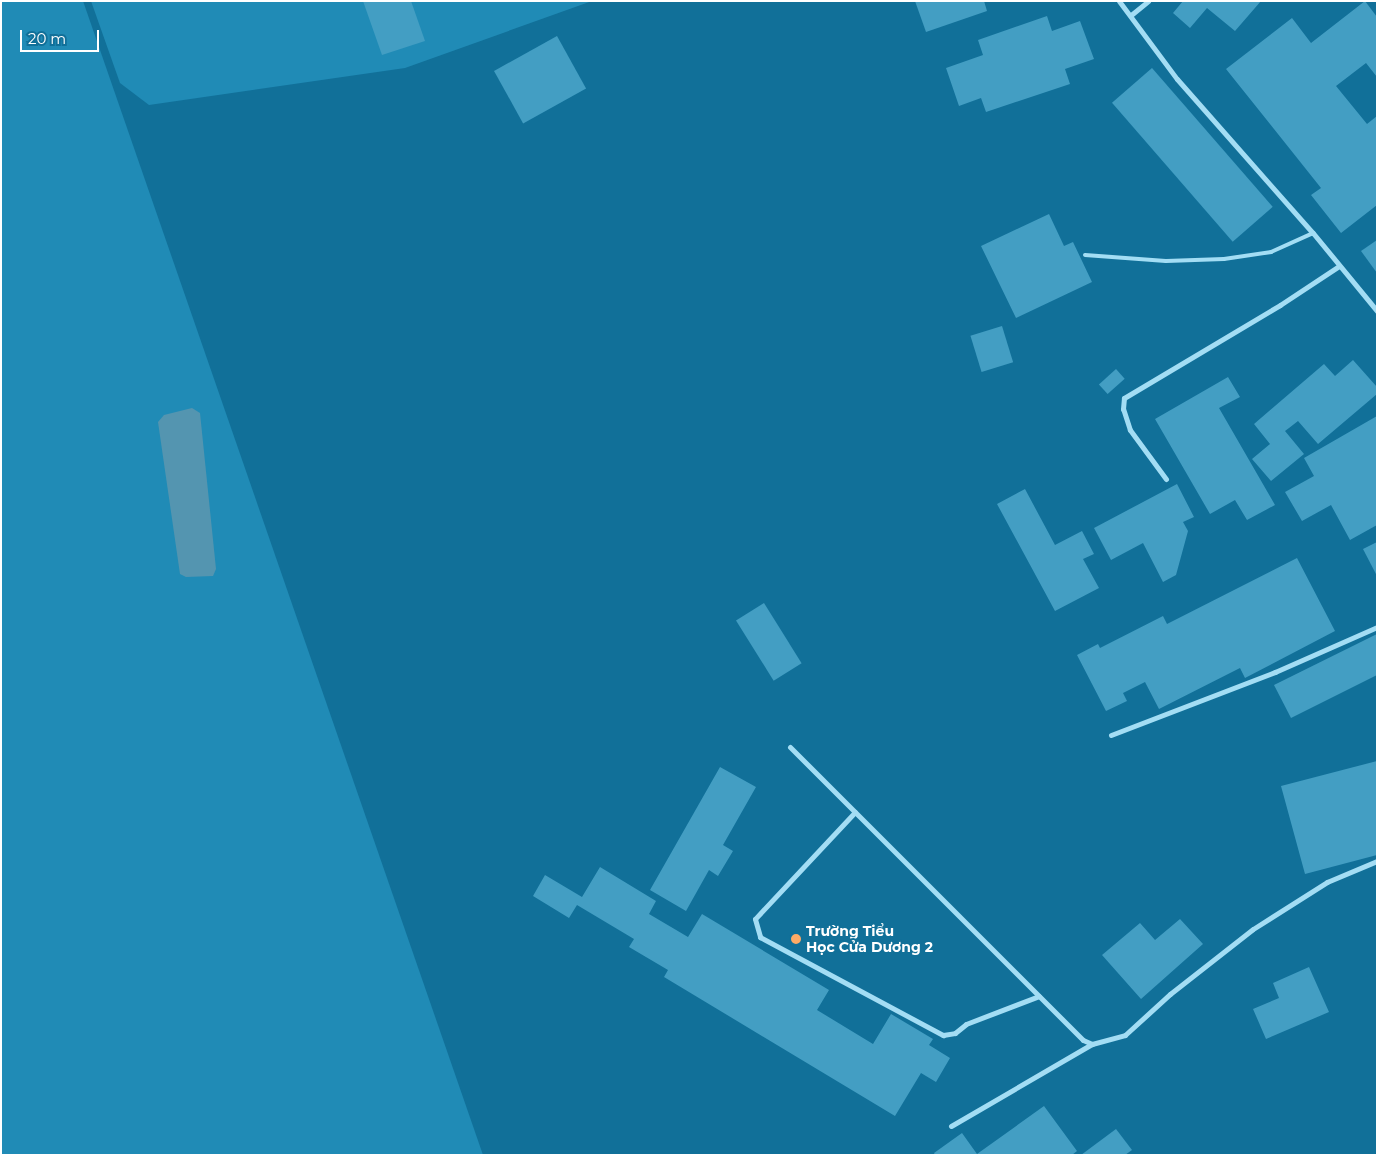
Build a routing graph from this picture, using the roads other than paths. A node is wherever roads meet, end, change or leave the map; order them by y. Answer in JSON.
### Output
{"nodes":[{"id":1,"x":1119,"y":1,"type":"edge"},
{"id":2,"x":1148,"y":1,"type":"edge"},
{"id":3,"x":1131,"y":15,"type":"junction"},
{"id":4,"x":1313,"y":233,"type":"junction"},
{"id":5,"x":1085,"y":255,"type":"dead end"},
{"id":6,"x":1339,"y":266,"type":"junction"},
{"id":7,"x":1377,"y":311,"type":"edge"},
{"id":8,"x":1166,"y":479,"type":"dead end"},
{"id":9,"x":1377,"y":627,"type":"edge"},
{"id":10,"x":1111,"y":735,"type":"dead end"},
{"id":11,"x":790,"y":747,"type":"dead end"},
{"id":12,"x":855,"y":812,"type":"junction"},
{"id":13,"x":1377,"y":861,"type":"edge"},
{"id":14,"x":1039,"y":996,"type":"junction"},
{"id":15,"x":1092,"y":1044,"type":"junction"},
{"id":16,"x":952,"y":1126,"type":"dead end"}],
"edges":[{"from":1,"to":3,"type":"street"},
{"from":2,"to":3,"type":"street"},
{"from":3,"to":4,"type":"street"},
{"from":4,"to":5,"type":"lane"},
{"from":4,"to":6,"type":"street"},
{"from":6,"to":7,"type":"street"},
{"from":6,"to":8,"type":"street"},
{"from":9,"to":10,"type":"street"},
{"from":11,"to":12,"type":"street"},
{"from":12,"to":14,"type":"street"},
{"from":12,"to":14,"type":"street"},
{"from":13,"to":15,"type":"street"},
{"from":14,"to":15,"type":"street"},
{"from":15,"to":16,"type":"street"}]}
